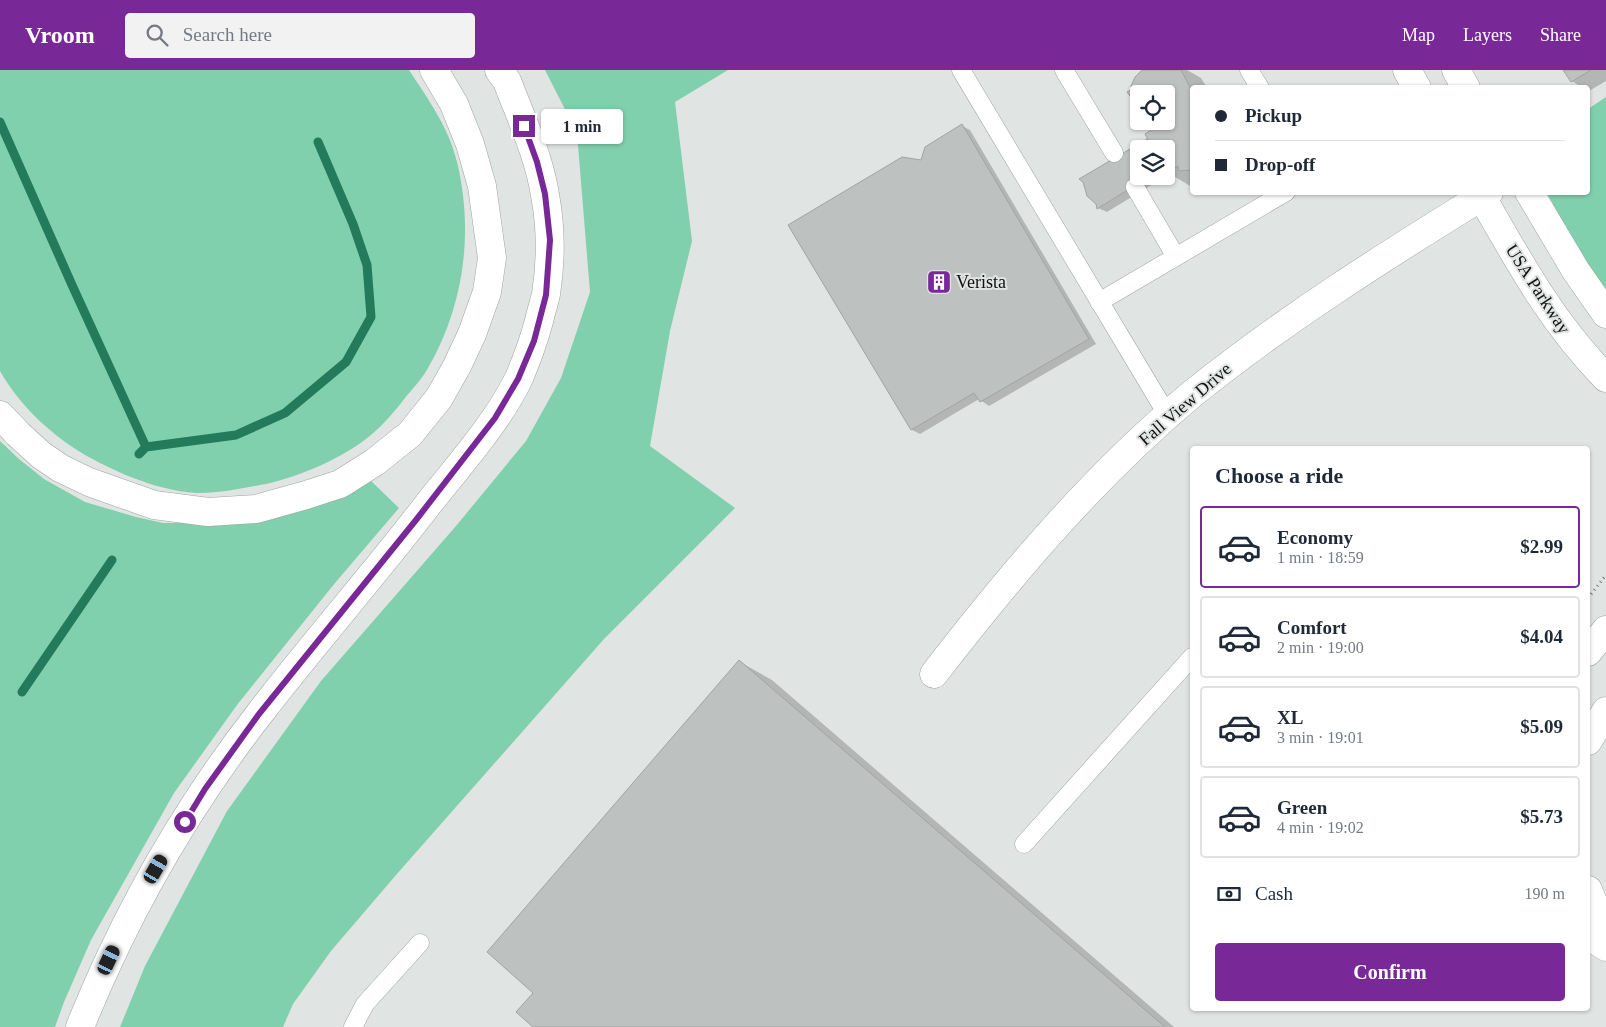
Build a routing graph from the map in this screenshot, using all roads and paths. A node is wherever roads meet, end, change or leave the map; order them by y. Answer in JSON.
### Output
{"nodes":[{"id":1,"x":434,"y":70,"type":"edge"},
{"id":2,"x":499,"y":70,"type":"edge"},
{"id":3,"x":961,"y":70,"type":"edge"},
{"id":4,"x":1064,"y":70,"type":"edge"},
{"id":5,"x":1249,"y":70,"type":"edge"},
{"id":6,"x":1407,"y":70,"type":"edge"},
{"id":7,"x":1456,"y":70,"type":"edge"},
{"id":8,"x":1258,"y":85,"type":"edge"},
{"id":9,"x":1416,"y":85,"type":"edge"},
{"id":10,"x":1464,"y":85,"type":"edge"},
{"id":11,"x":1114,"y":153,"type":"dead end"},
{"id":12,"x":1135,"y":187,"type":"dead end"},
{"id":13,"x":1281,"y":195,"type":"edge"},
{"id":14,"x":1481,"y":195,"type":"edge"},
{"id":15,"x":1484,"y":195,"type":"edge"},
{"id":16,"x":1531,"y":195,"type":"edge"},
{"id":17,"x":1176,"y":257,"type":"junction"},
{"id":18,"x":1099,"y":302,"type":"junction"},
{"id":19,"x":1606,"y":314,"type":"edge"},
{"id":20,"x":1606,"y":378,"type":"edge"},
{"id":21,"x":0,"y":415,"type":"edge"},
{"id":22,"x":1168,"y":416,"type":"junction"},
{"id":23,"x":1606,"y":575,"type":"edge"},
{"id":24,"x":1590,"y":595,"type":"edge"},
{"id":25,"x":1606,"y":630,"type":"edge"},
{"id":26,"x":1590,"y":650,"type":"edge"},
{"id":27,"x":1190,"y":660,"type":"edge"},
{"id":28,"x":934,"y":674,"type":"dead end"},
{"id":29,"x":1606,"y":711,"type":"edge"},
{"id":30,"x":1590,"y":739,"type":"edge"},
{"id":31,"x":1024,"y":844,"type":"dead end"},
{"id":32,"x":1590,"y":895,"type":"edge"},
{"id":33,"x":1606,"y":919,"type":"edge"},
{"id":34,"x":1590,"y":935,"type":"edge"},
{"id":35,"x":420,"y":943,"type":"dead end"},
{"id":36,"x":1606,"y":947,"type":"edge"},
{"id":37,"x":80,"y":1027,"type":"edge"},
{"id":38,"x":353,"y":1027,"type":"edge"}],
"edges":[{"from":1,"to":21,"type":"main road"},
{"from":2,"to":37,"type":"main road"},
{"from":3,"to":18,"type":"lane"},
{"from":4,"to":11,"type":"lane"},
{"from":5,"to":8,"type":"lane"},
{"from":6,"to":9,"type":"main road"},
{"from":7,"to":10,"type":"main road"},
{"from":12,"to":17,"type":"lane"},
{"from":13,"to":17,"type":"lane"},
{"from":14,"to":22,"type":"main road","name":"Fall View Drive"},
{"from":15,"to":20,"type":"main road","name":"USA Parkway"},
{"from":16,"to":19,"type":"main road"},
{"from":17,"to":18,"type":"lane"},
{"from":18,"to":22,"type":"lane"},
{"from":22,"to":28,"type":"main road","name":"Fall View Drive"},
{"from":23,"to":24,"type":"path"},
{"from":25,"to":26,"type":"main road"},
{"from":27,"to":31,"type":"lane"},
{"from":29,"to":30,"type":"main road"},
{"from":32,"to":33,"type":"main road"},
{"from":34,"to":36,"type":"main road"},
{"from":35,"to":38,"type":"lane"}]}
